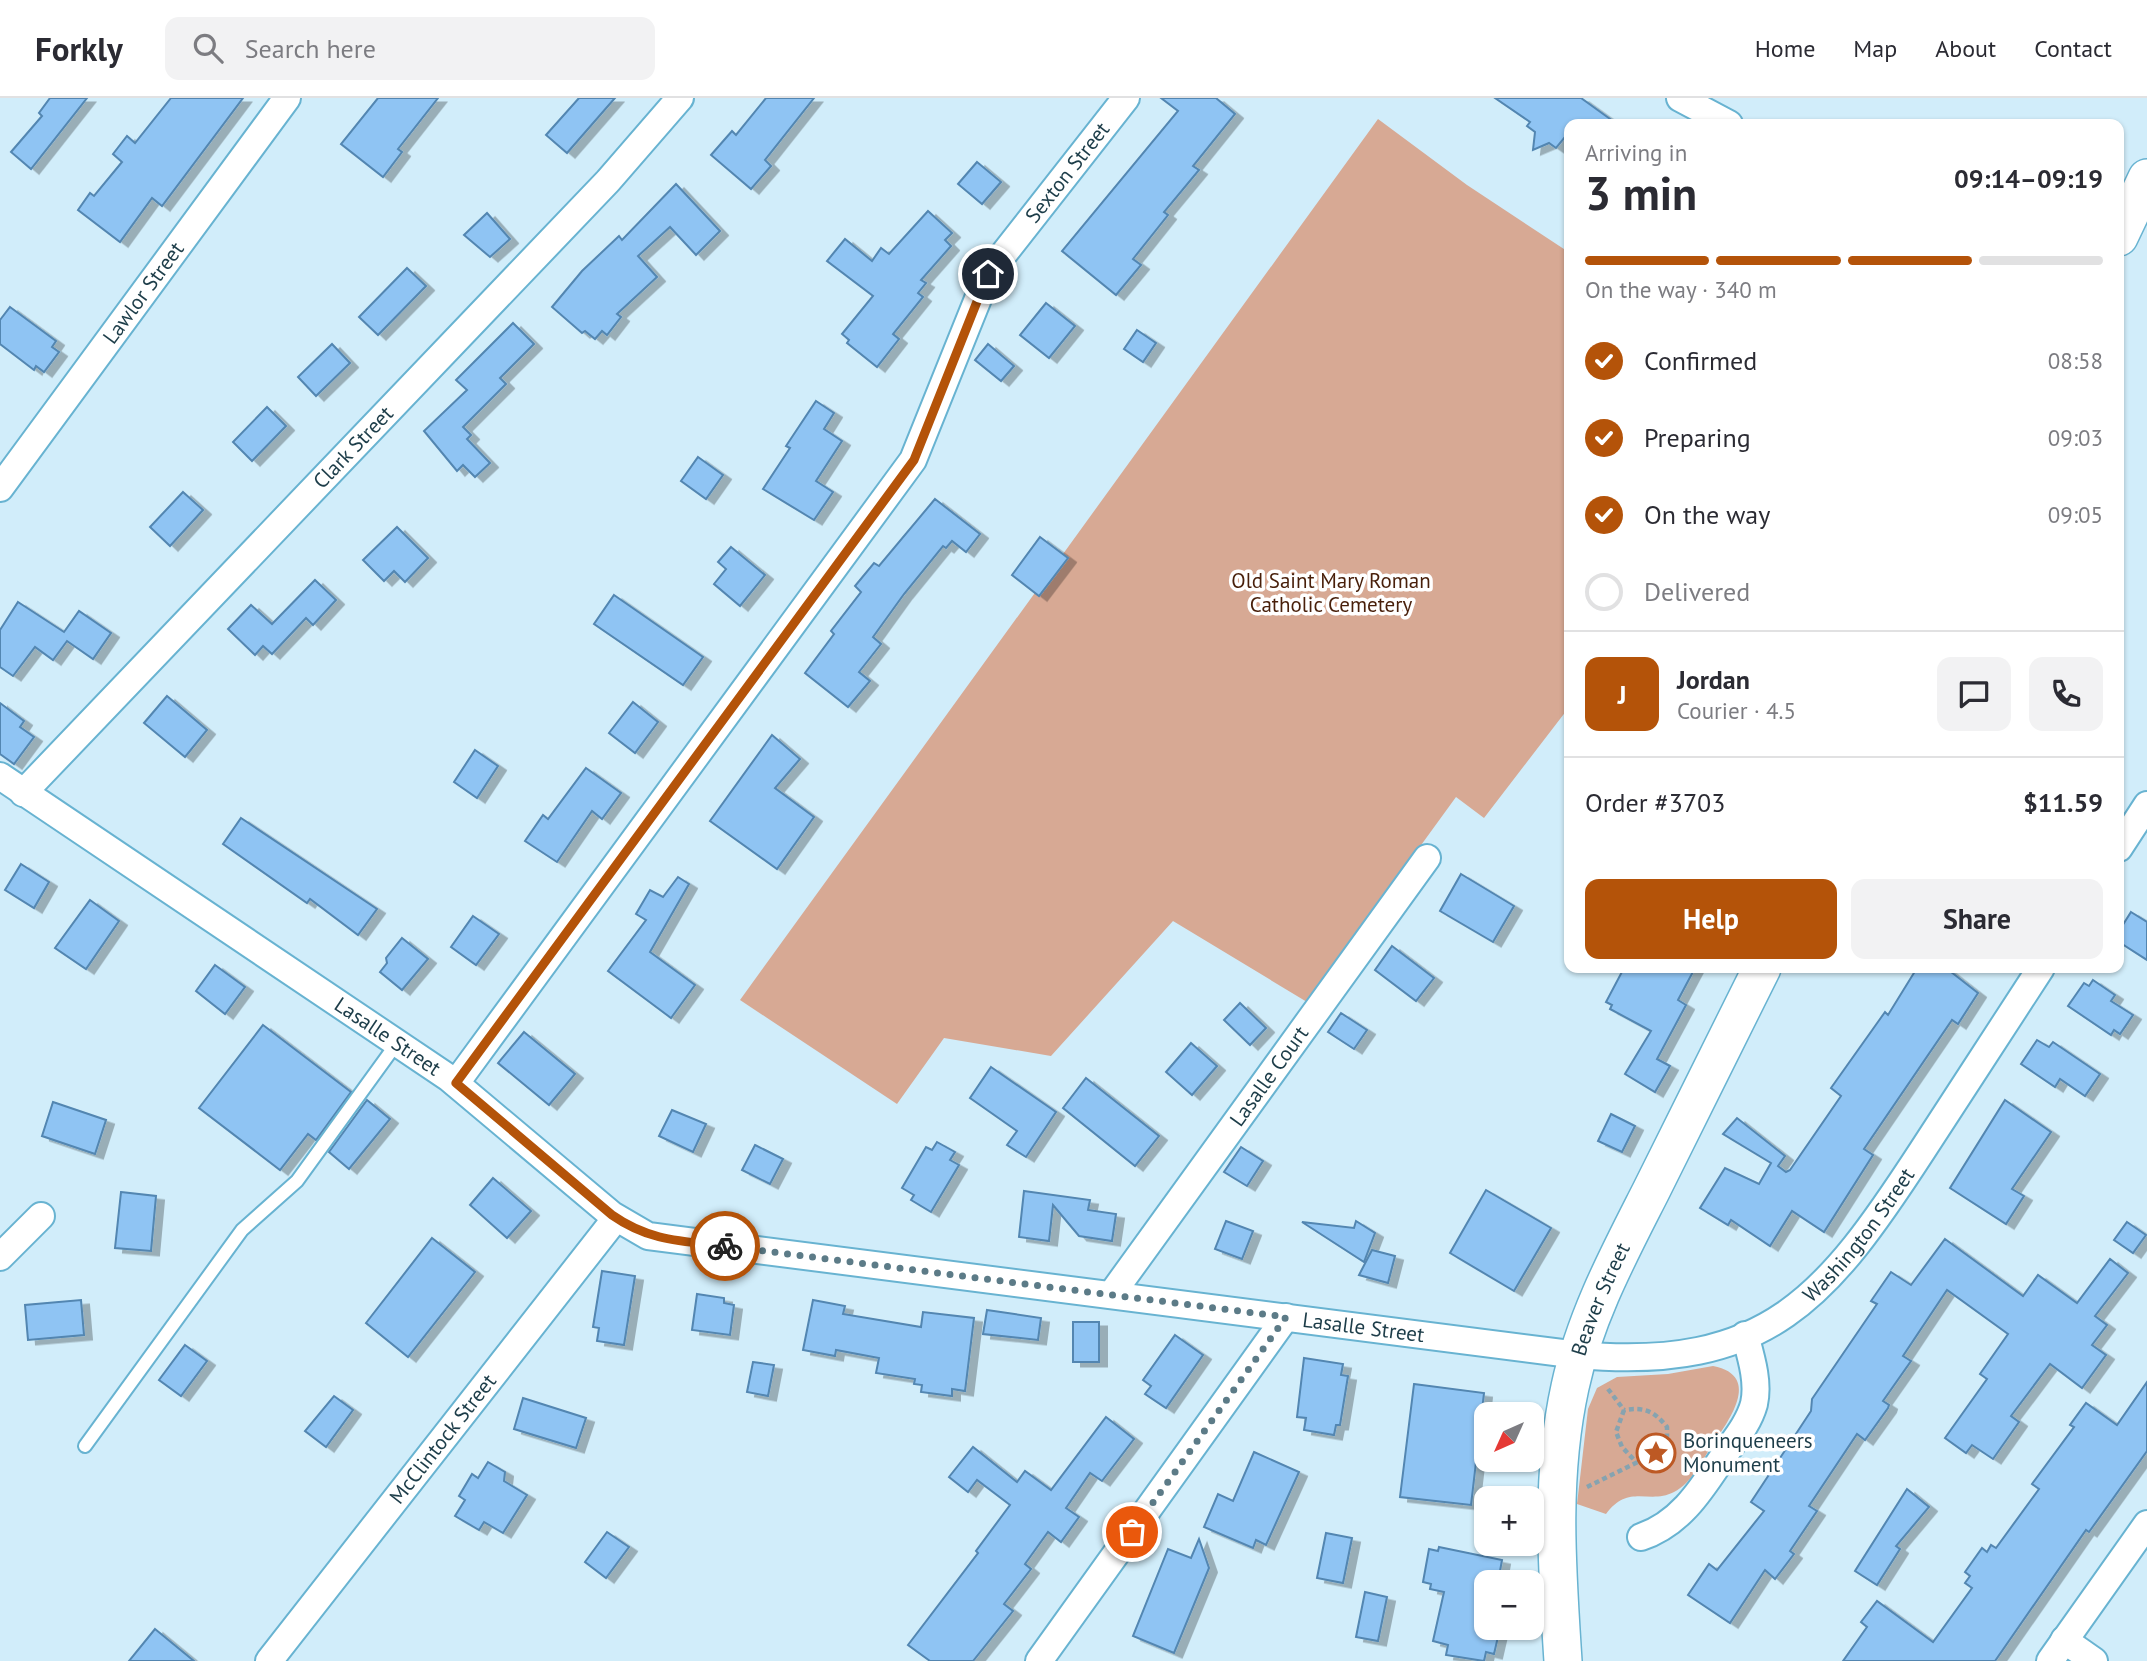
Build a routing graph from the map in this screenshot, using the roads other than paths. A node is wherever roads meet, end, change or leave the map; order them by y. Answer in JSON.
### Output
{"nodes":[{"id":1,"x":288,"y":98,"type":"edge"},
{"id":2,"x":680,"y":98,"type":"edge"},
{"id":3,"x":1126,"y":98,"type":"edge"},
{"id":4,"x":1680,"y":98,"type":"edge"},
{"id":5,"x":1720,"y":119,"type":"edge"},
{"id":6,"x":2147,"y":178,"type":"edge"},
{"id":7,"x":2124,"y":226,"type":"edge"},
{"id":8,"x":0,"y":488,"type":"edge"},
{"id":9,"x":0,"y":776,"type":"edge"},
{"id":10,"x":23,"y":793,"type":"junction"},
{"id":11,"x":2147,"y":805,"type":"edge"},
{"id":12,"x":2124,"y":840,"type":"edge"},
{"id":13,"x":1427,"y":858,"type":"dead end"},
{"id":14,"x":1760,"y":973,"type":"edge"},
{"id":15,"x":2038,"y":973,"type":"edge"},
{"id":16,"x":397,"y":1043,"type":"junction"},
{"id":17,"x":456,"y":1083,"type":"junction"},
{"id":18,"x":41,"y":1216,"type":"dead end"},
{"id":19,"x":616,"y":1218,"type":"junction"},
{"id":20,"x":0,"y":1257,"type":"edge"},
{"id":21,"x":1111,"y":1295,"type":"junction"},
{"id":22,"x":1286,"y":1317,"type":"junction"},
{"id":23,"x":1745,"y":1335,"type":"junction"},
{"id":24,"x":1578,"y":1354,"type":"junction"},
{"id":25,"x":85,"y":1446,"type":"dead end"},
{"id":26,"x":2147,"y":1524,"type":"edge"},
{"id":27,"x":1641,"y":1537,"type":"dead end"},
{"id":28,"x":2057,"y":1650,"type":"edge"},
{"id":29,"x":269,"y":1661,"type":"edge"},
{"id":30,"x":1039,"y":1661,"type":"edge"},
{"id":31,"x":1563,"y":1661,"type":"edge"},
{"id":32,"x":2094,"y":1661,"type":"edge"}],
"edges":[{"from":1,"to":8,"type":"street","name":"Lawlor Street"},
{"from":2,"to":10,"type":"street","name":"Clark Street"},
{"from":3,"to":17,"type":"street","name":"Sexton Street"},
{"from":4,"to":5,"type":"street"},
{"from":6,"to":7,"type":"main road"},
{"from":9,"to":10,"type":"street","name":"Lasalle Street"},
{"from":10,"to":16,"type":"street","name":"Lasalle Street"},
{"from":11,"to":12,"type":"street"},
{"from":13,"to":21,"type":"street","name":"Lasalle Court"},
{"from":14,"to":24,"type":"main road","name":"Beaver Street"},
{"from":15,"to":23,"type":"street","name":"Washington Street"},
{"from":16,"to":17,"type":"street","name":"Lasalle Street"},
{"from":16,"to":25,"type":"lane"},
{"from":17,"to":19,"type":"street","name":"Lasalle Street"},
{"from":18,"to":20,"type":"street"},
{"from":19,"to":21,"type":"street","name":"Lasalle Street"},
{"from":19,"to":29,"type":"street","name":"McClintock Street"},
{"from":21,"to":22,"type":"street","name":"Lasalle Street"},
{"from":22,"to":24,"type":"street","name":"Lasalle Street"},
{"from":22,"to":30,"type":"street"},
{"from":23,"to":24,"type":"street","name":"Washington Street"},
{"from":23,"to":27,"type":"street"},
{"from":24,"to":31,"type":"main road","name":"Beaver Street"},
{"from":26,"to":28,"type":"street"},
{"from":28,"to":32,"type":"street"}]}
